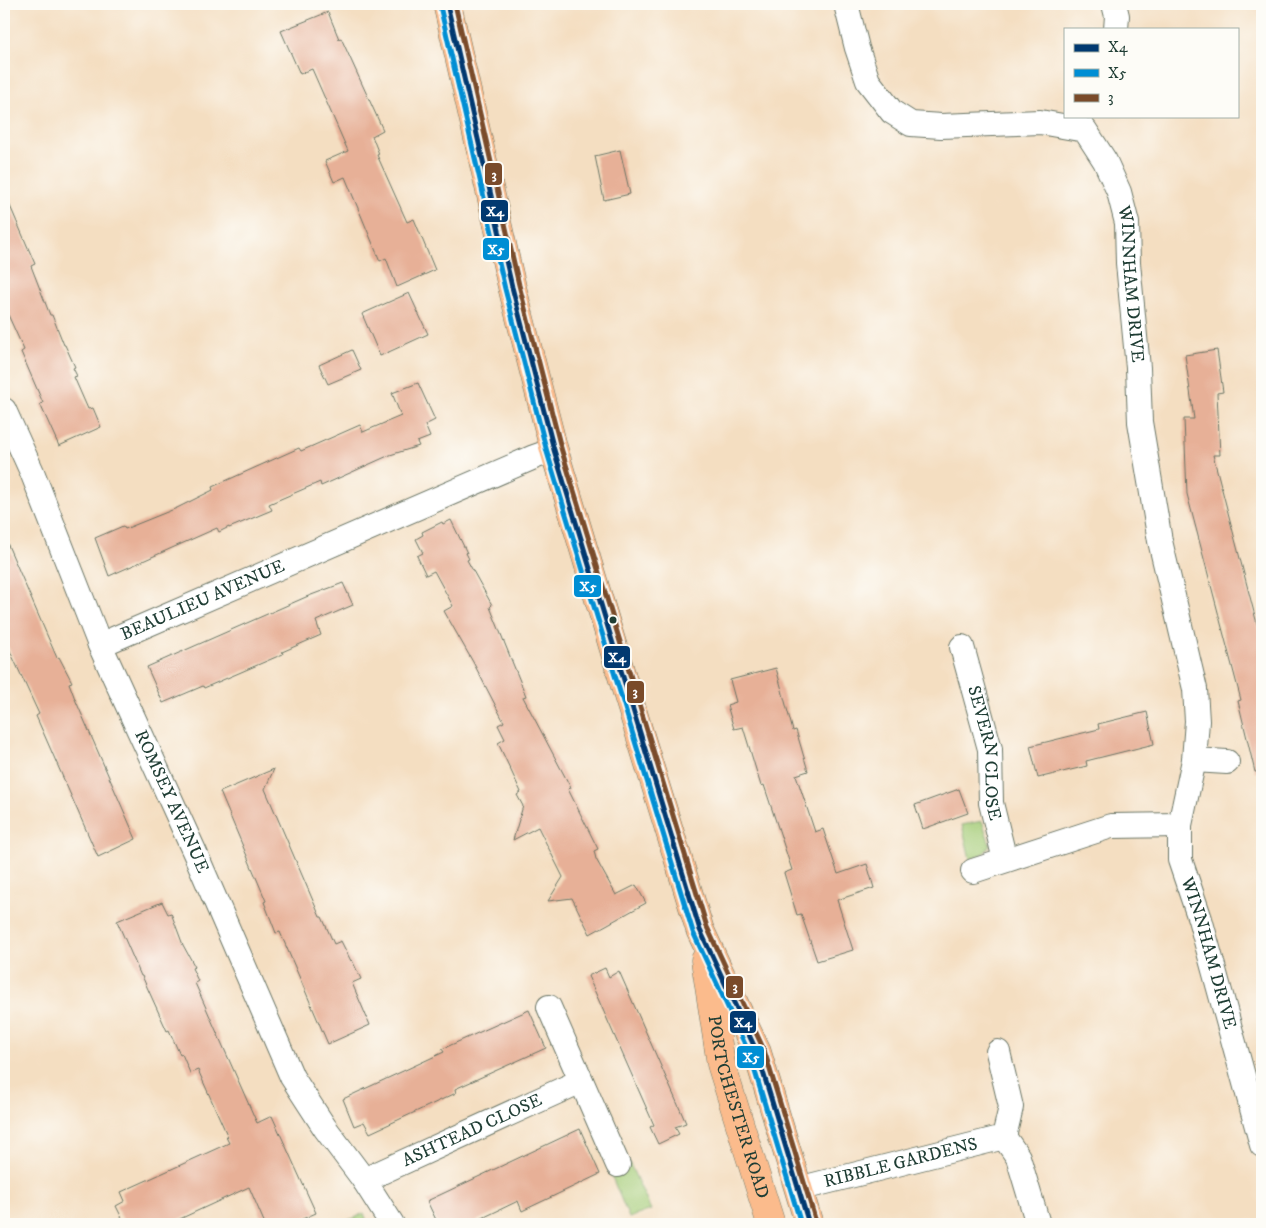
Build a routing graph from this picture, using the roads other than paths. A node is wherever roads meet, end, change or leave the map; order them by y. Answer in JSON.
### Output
{"nodes":[{"id":1,"x":447,"y":4,"type":"edge"},
{"id":2,"x":846,"y":4,"type":"edge"},
{"id":3,"x":1114,"y":4,"type":"edge"},
{"id":4,"x":1116,"y":28,"type":"edge"},
{"id":5,"x":1091,"y":123,"type":"edge"},
{"id":6,"x":4,"y":410,"type":"edge"},
{"id":7,"x":554,"y":450,"type":"junction"},
{"id":8,"x":100,"y":644,"type":"junction"},
{"id":9,"x":962,"y":647,"type":"dead end"},
{"id":10,"x":1194,"y":760,"type":"junction"},
{"id":11,"x":1226,"y":762,"type":"dead end"},
{"id":12,"x":1180,"y":825,"type":"junction"},
{"id":13,"x":1005,"y":860,"type":"junction"},
{"id":14,"x":973,"y":871,"type":"dead end"},
{"id":15,"x":700,"y":930,"type":"junction"},
{"id":16,"x":549,"y":1007,"type":"dead end"},
{"id":17,"x":998,"y":1052,"type":"dead end"},
{"id":18,"x":581,"y":1081,"type":"junction"},
{"id":19,"x":1004,"y":1138,"type":"junction"},
{"id":20,"x":1262,"y":1145,"type":"edge"},
{"id":21,"x":618,"y":1165,"type":"dead end"},
{"id":22,"x":364,"y":1180,"type":"junction"},
{"id":23,"x":798,"y":1190,"type":"junction"},
{"id":24,"x":392,"y":1224,"type":"edge"},
{"id":25,"x":771,"y":1224,"type":"edge"},
{"id":26,"x":809,"y":1224,"type":"edge"},
{"id":27,"x":1038,"y":1224,"type":"edge"}],
"edges":[{"from":1,"to":7,"type":"main road","name":"PORTCHESTER ROAD"},
{"from":2,"to":5,"type":"street","name":"WINNHAM DRIVE"},
{"from":3,"to":4,"type":"street"},
{"from":5,"to":10,"type":"street","name":"WINNHAM DRIVE"},
{"from":6,"to":8,"type":"street","name":"ROMSEY AVENUE"},
{"from":7,"to":8,"type":"street","name":"BEAULIEU AVENUE"},
{"from":7,"to":15,"type":"main road","name":"PORTCHESTER ROAD"},
{"from":8,"to":22,"type":"street","name":"ROMSEY AVENUE"},
{"from":9,"to":13,"type":"street","name":"SEVERN CLOSE"},
{"from":10,"to":11,"type":"street"},
{"from":10,"to":12,"type":"street","name":"WINNHAM DRIVE"},
{"from":12,"to":13,"type":"street"},
{"from":12,"to":20,"type":"street","name":"WINNHAM DRIVE"},
{"from":13,"to":14,"type":"street"},
{"from":15,"to":23,"type":"main road","name":"PORTCHESTER ROAD"},
{"from":15,"to":25,"type":"main road","name":"PORTCHESTER ROAD"},
{"from":16,"to":18,"type":"street"},
{"from":17,"to":19,"type":"street"},
{"from":18,"to":21,"type":"street"},
{"from":18,"to":22,"type":"street","name":"ASHTEAD CLOSE"},
{"from":19,"to":23,"type":"street","name":"RIBBLE GARDENS"},
{"from":19,"to":27,"type":"street"},
{"from":22,"to":24,"type":"street","name":"ROMSEY AVENUE"},
{"from":23,"to":26,"type":"main road","name":"PORTCHESTER ROAD"}]}
